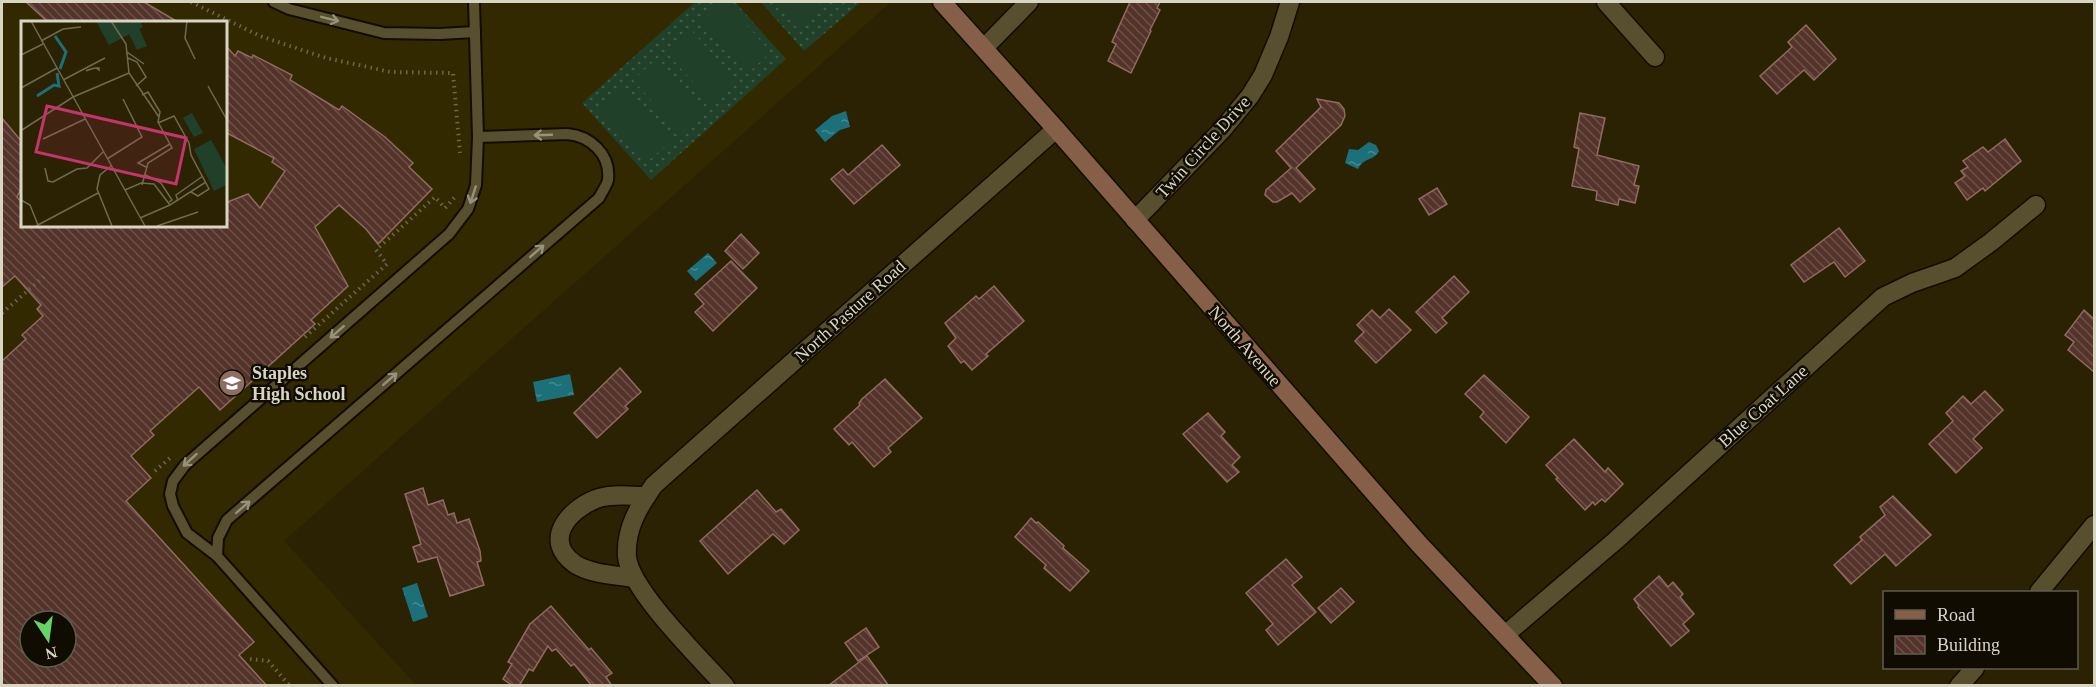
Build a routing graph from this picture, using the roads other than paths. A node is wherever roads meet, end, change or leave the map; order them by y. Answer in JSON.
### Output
{"nodes":[{"id":1,"x":274,"y":2,"type":"edge"},
{"id":2,"x":474,"y":2,"type":"edge"},
{"id":3,"x":942,"y":2,"type":"edge"},
{"id":4,"x":1029,"y":2,"type":"edge"},
{"id":5,"x":1290,"y":2,"type":"edge"},
{"id":6,"x":1606,"y":2,"type":"edge"},
{"id":7,"x":474,"y":32,"type":"junction"},
{"id":8,"x":984,"y":48,"type":"junction"},
{"id":9,"x":1655,"y":57,"type":"dead end"},
{"id":10,"x":1056,"y":129,"type":"junction"},
{"id":11,"x":478,"y":137,"type":"junction"},
{"id":12,"x":2036,"y":205,"type":"dead end"},
{"id":13,"x":1135,"y":220,"type":"junction"},
{"id":14,"x":646,"y":496,"type":"junction"},
{"id":15,"x":2094,"y":525,"type":"edge"},
{"id":16,"x":218,"y":556,"type":"junction"},
{"id":17,"x":633,"y":578,"type":"junction"},
{"id":18,"x":2040,"y":591,"type":"edge"},
{"id":19,"x":1506,"y":634,"type":"junction"},
{"id":20,"x":1974,"y":669,"type":"edge"},
{"id":21,"x":333,"y":686,"type":"edge"},
{"id":22,"x":725,"y":686,"type":"edge"},
{"id":23,"x":1553,"y":686,"type":"edge"},
{"id":24,"x":1959,"y":686,"type":"edge"}],
"edges":[{"from":1,"to":7,"type":"lane","one_way":true},
{"from":2,"to":7,"type":"lane"},
{"from":3,"to":8,"type":"street","name":"North Avenue"},
{"from":4,"to":8,"type":"street"},
{"from":5,"to":13,"type":"street","name":"Twin Circle Drive"},
{"from":6,"to":9,"type":"street"},
{"from":7,"to":11,"type":"lane"},
{"from":8,"to":10,"type":"street","name":"North Avenue"},
{"from":10,"to":13,"type":"street","name":"North Avenue"},
{"from":10,"to":14,"type":"street","name":"North Pasture Road"},
{"from":11,"to":16,"type":"lane","one_way":true},
{"from":16,"to":11,"type":"lane","one_way":true},
{"from":12,"to":19,"type":"street","name":"Blue Coat Lane"},
{"from":13,"to":19,"type":"street","name":"North Avenue"},
{"from":14,"to":17,"type":"street","name":"North Pasture Road"},
{"from":14,"to":17,"type":"street"},
{"from":15,"to":18,"type":"street"},
{"from":16,"to":21,"type":"lane"},
{"from":17,"to":22,"type":"street","name":"North Pasture Road"},
{"from":19,"to":23,"type":"street","name":"North Avenue"},
{"from":20,"to":24,"type":"street"}]}
